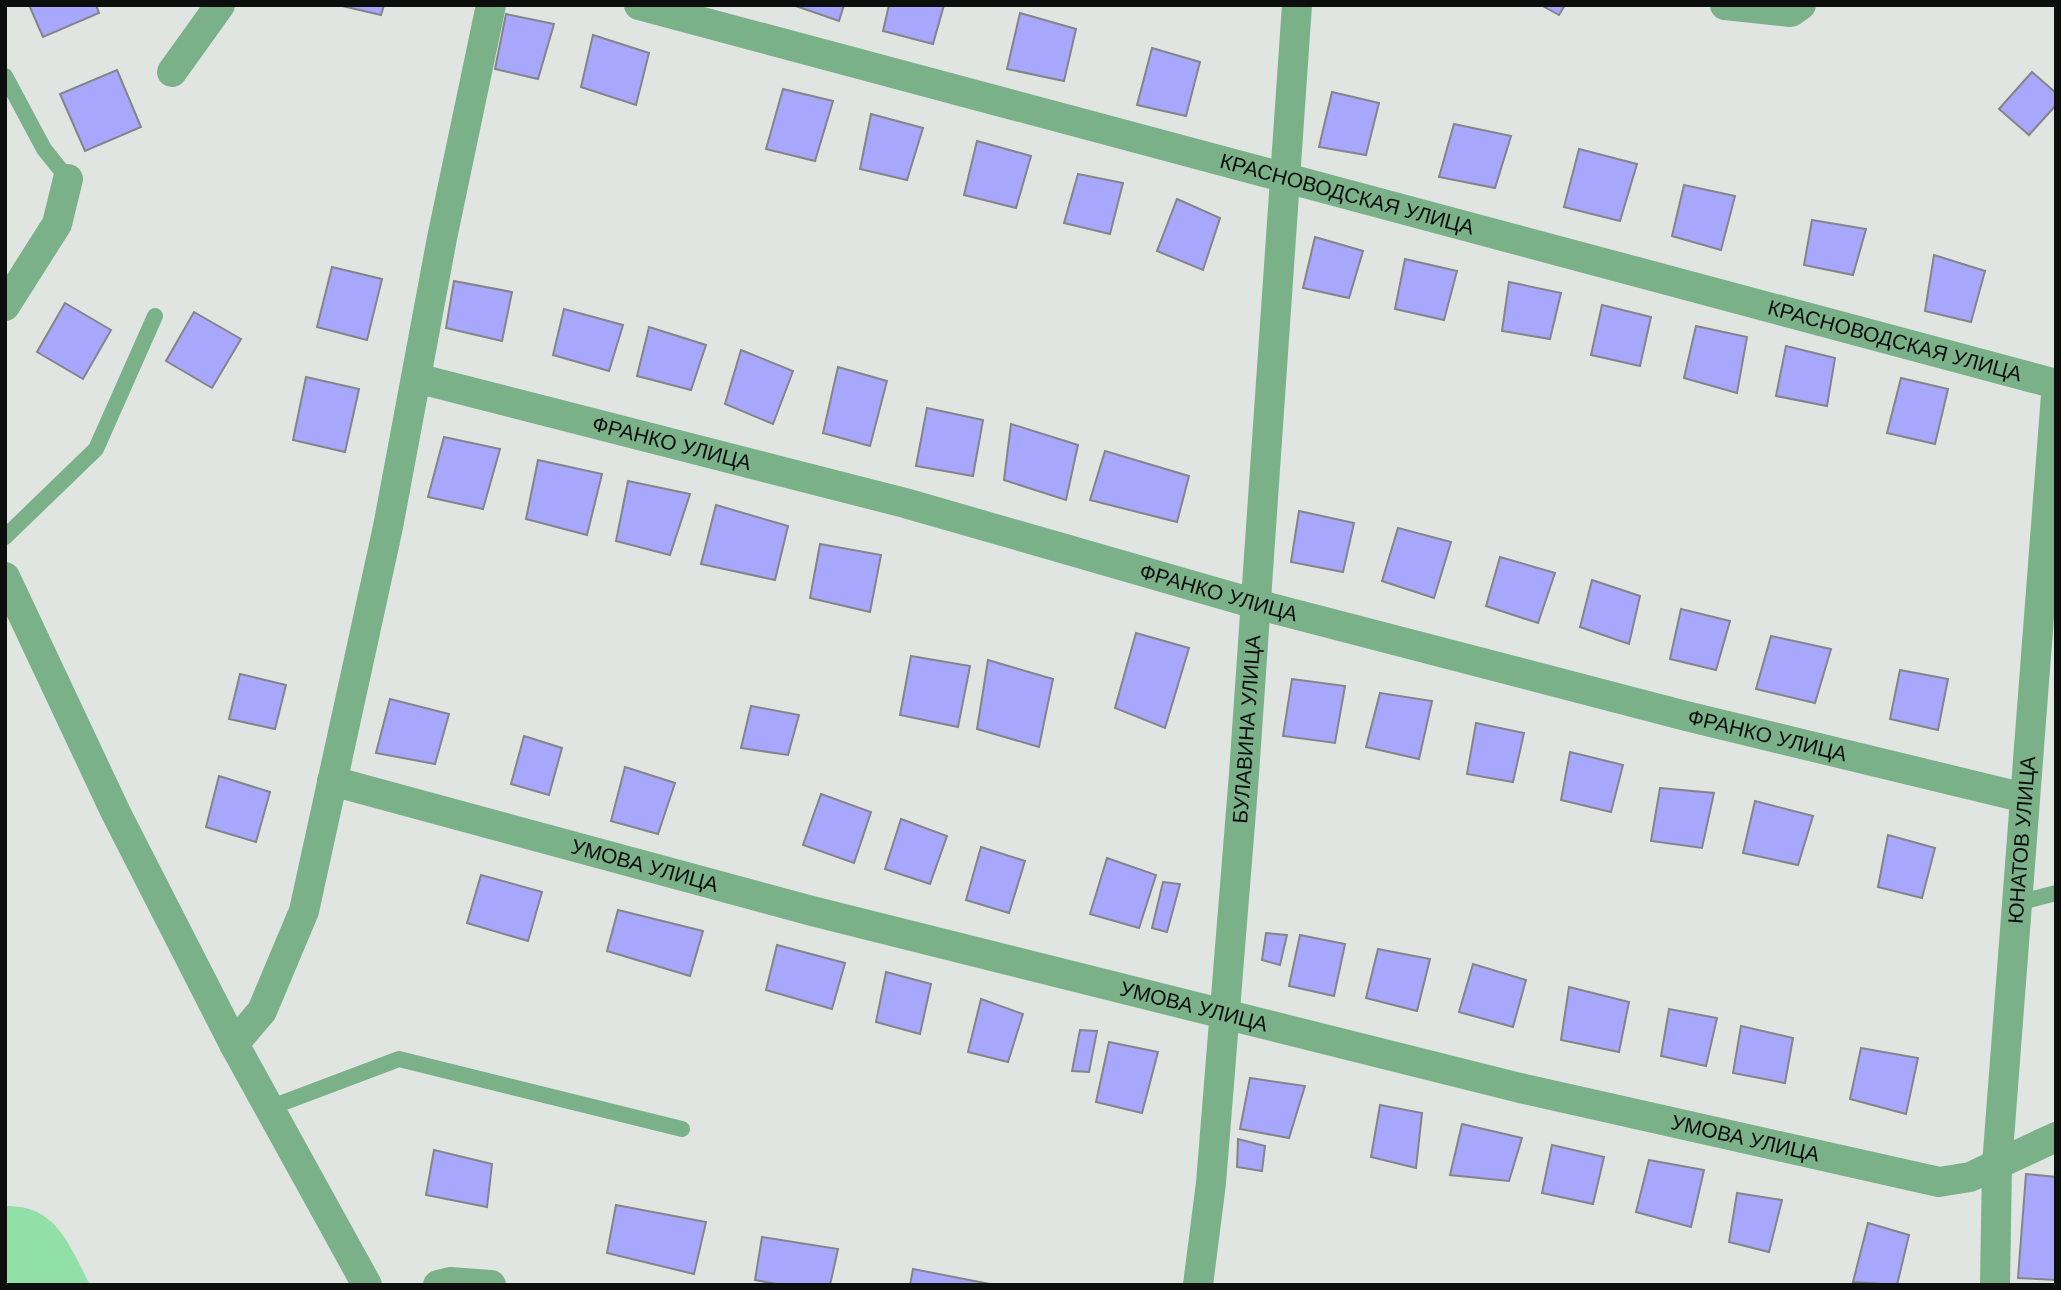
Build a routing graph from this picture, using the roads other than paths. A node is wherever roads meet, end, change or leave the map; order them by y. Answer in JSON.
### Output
{"nodes":[{"id":1,"x":220,"y":5,"type":"edge"},
{"id":2,"x":491,"y":5,"type":"edge"},
{"id":3,"x":639,"y":5,"type":"edge"},
{"id":4,"x":1297,"y":5,"type":"edge"},
{"id":5,"x":1725,"y":5,"type":"edge"},
{"id":6,"x":1801,"y":5,"type":"edge"},
{"id":7,"x":172,"y":72,"type":"dead end"},
{"id":8,"x":5,"y":76,"type":"edge"},
{"id":9,"x":1285,"y":178,"type":"junction"},
{"id":10,"x":68,"y":179,"type":"joint"},
{"id":11,"x":5,"y":306,"type":"edge"},
{"id":12,"x":155,"y":316,"type":"dead end"},
{"id":13,"x":416,"y":378,"type":"junction"},
{"id":14,"x":2056,"y":384,"type":"edge"},
{"id":15,"x":2056,"y":395,"type":"edge"},
{"id":16,"x":5,"y":537,"type":"edge"},
{"id":17,"x":5,"y":577,"type":"edge"},
{"id":18,"x":1256,"y":604,"type":"junction"},
{"id":19,"x":332,"y":781,"type":"junction"},
{"id":20,"x":2025,"y":797,"type":"junction"},
{"id":21,"x":2056,"y":893,"type":"edge"},
{"id":22,"x":2017,"y":903,"type":"junction"},
{"id":23,"x":1224,"y":1013,"type":"junction"},
{"id":24,"x":234,"y":1044,"type":"junction"},
{"id":25,"x":269,"y":1108,"type":"junction"},
{"id":26,"x":682,"y":1129,"type":"dead end"},
{"id":27,"x":2056,"y":1137,"type":"edge"},
{"id":28,"x":1997,"y":1165,"type":"junction"},
{"id":29,"x":366,"y":1285,"type":"edge"},
{"id":30,"x":438,"y":1285,"type":"edge"},
{"id":31,"x":491,"y":1285,"type":"edge"},
{"id":32,"x":1198,"y":1285,"type":"edge"},
{"id":33,"x":1995,"y":1285,"type":"edge"}],
"edges":[{"from":1,"to":7,"type":"street"},
{"from":2,"to":13,"type":"street"},
{"from":3,"to":9,"type":"street","name":"КРАСНОВОДСКАЯ УЛИЦА"},
{"from":4,"to":9,"type":"street","name":"БУЛАВИНА УЛИЦА"},
{"from":5,"to":6,"type":"street"},
{"from":8,"to":10,"type":"lane"},
{"from":9,"to":14,"type":"street","name":"КРАСНОВОДСКАЯ УЛИЦА"},
{"from":9,"to":18,"type":"street","name":"БУЛАВИНА УЛИЦА"},
{"from":10,"to":11,"type":"street"},
{"from":12,"to":16,"type":"lane"},
{"from":13,"to":18,"type":"street","name":"ФРАНКО УЛИЦА"},
{"from":13,"to":19,"type":"street"},
{"from":15,"to":20,"type":"street","name":"ЮНАТОВ УЛИЦА"},
{"from":17,"to":24,"type":"street"},
{"from":18,"to":20,"type":"street","name":"ФРАНКО УЛИЦА"},
{"from":18,"to":23,"type":"street","name":"БУЛАВИНА УЛИЦА"},
{"from":19,"to":23,"type":"street","name":"УМОВА УЛИЦА"},
{"from":19,"to":24,"type":"street"},
{"from":20,"to":22,"type":"street","name":"ЮНАТОВ УЛИЦА"},
{"from":21,"to":22,"type":"lane"},
{"from":22,"to":28,"type":"street","name":"ЮНАТОВ УЛИЦА"},
{"from":23,"to":28,"type":"street","name":"УМОВА УЛИЦА"},
{"from":23,"to":32,"type":"street","name":"БУЛАВИНА УЛИЦА"},
{"from":24,"to":25,"type":"street"},
{"from":25,"to":26,"type":"lane"},
{"from":25,"to":29,"type":"street"},
{"from":27,"to":28,"type":"street","name":"УМОВА УЛИЦА"},
{"from":28,"to":33,"type":"street","name":"ЮНАТОВ УЛИЦА"},
{"from":30,"to":31,"type":"street"}]}
